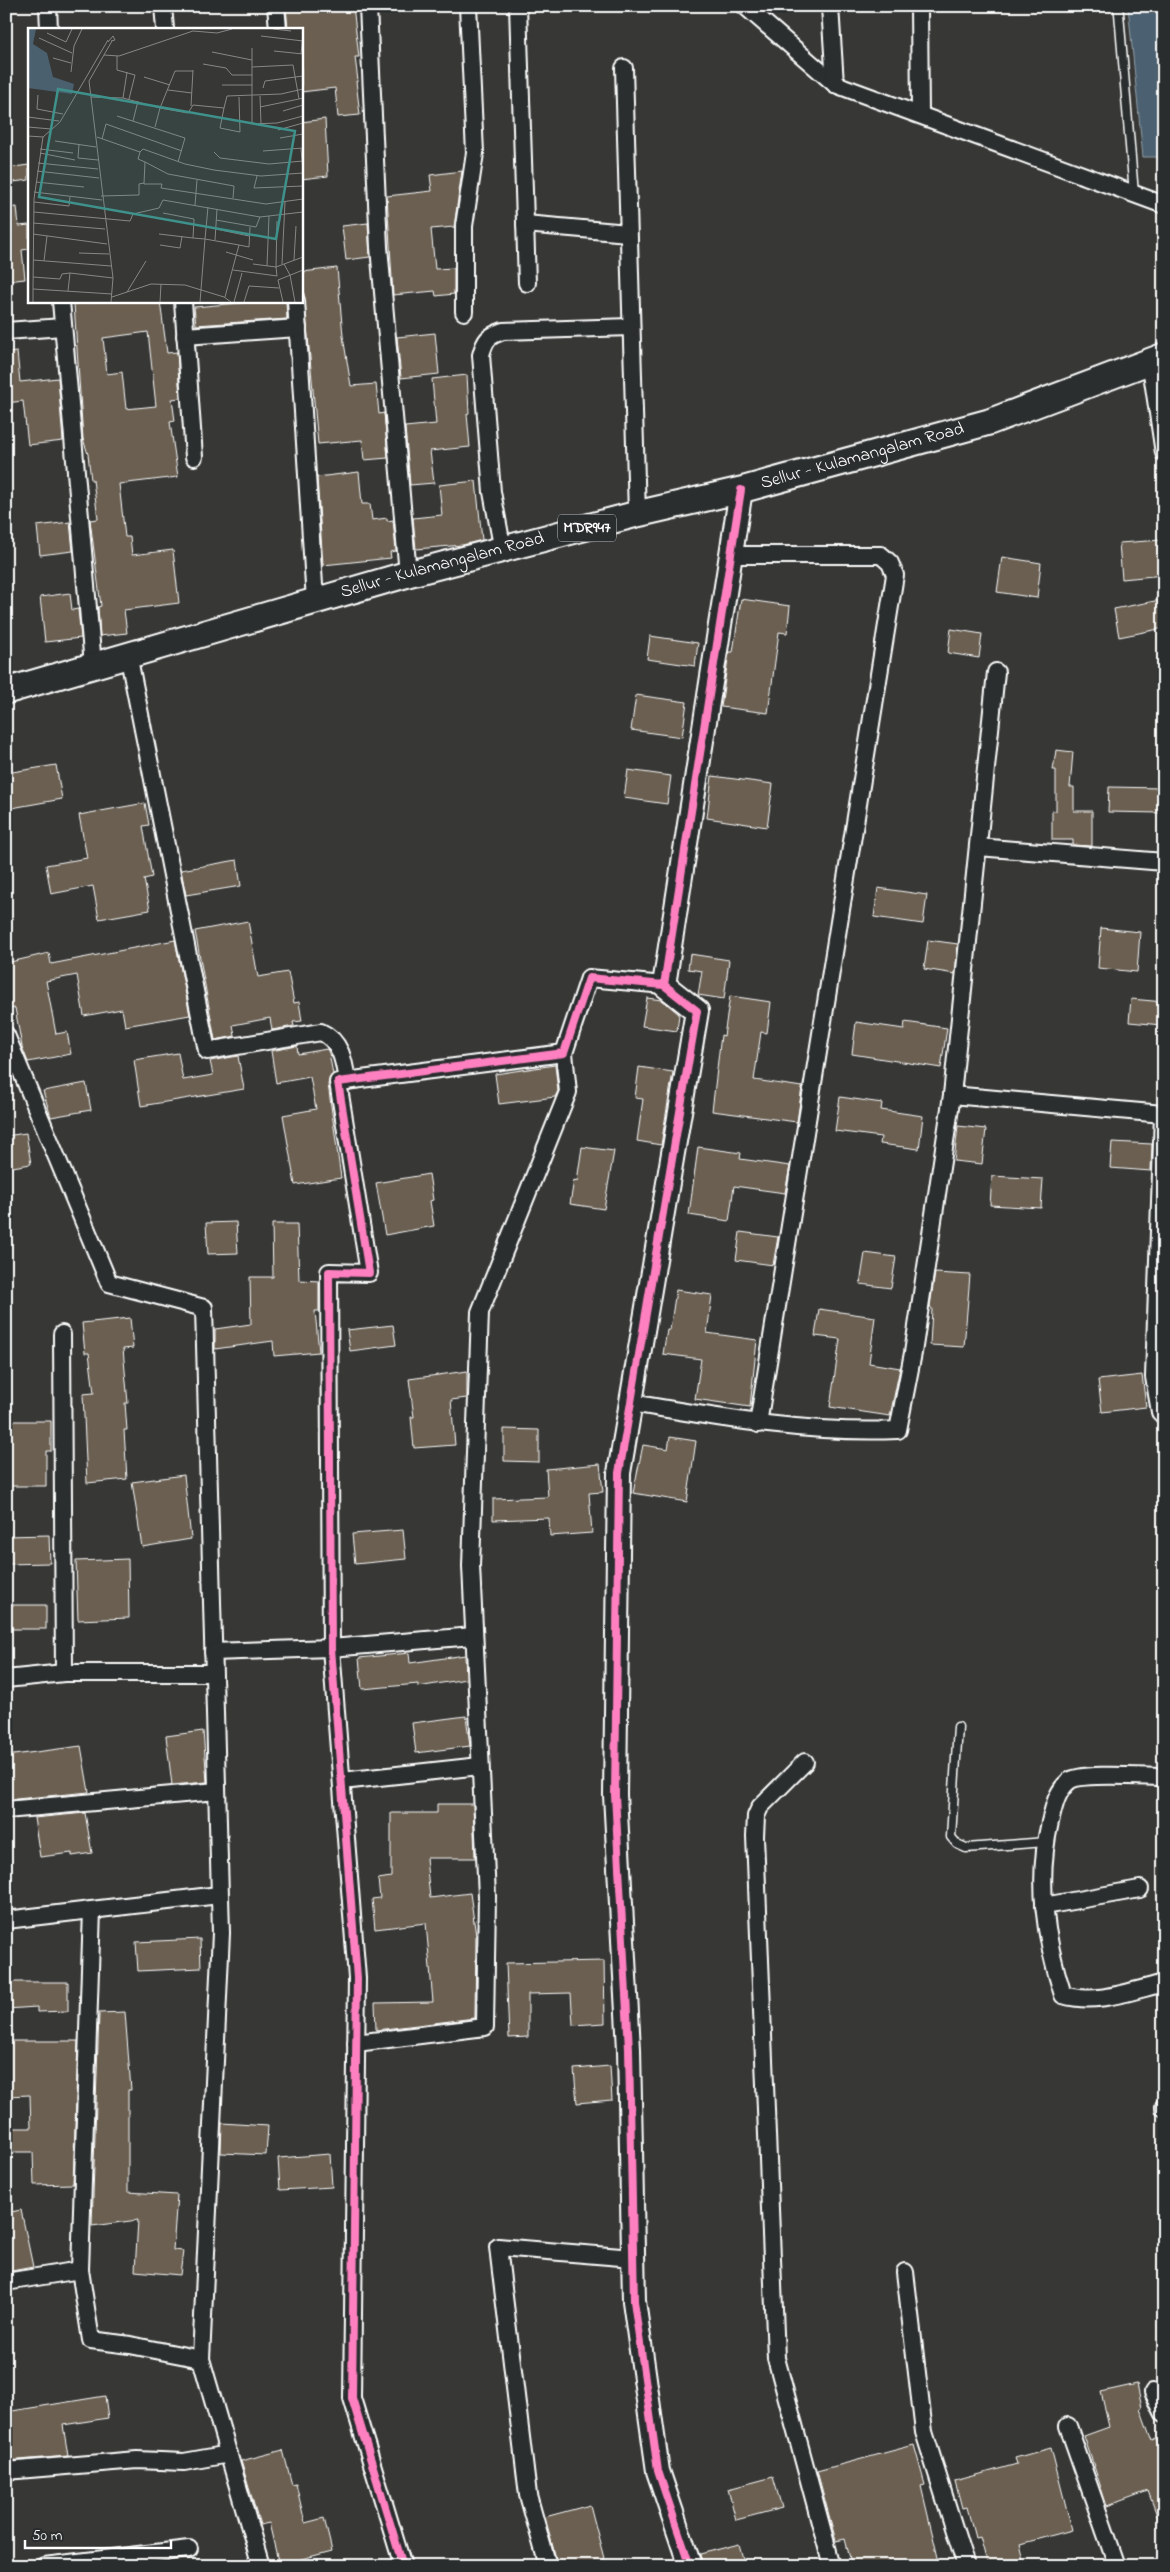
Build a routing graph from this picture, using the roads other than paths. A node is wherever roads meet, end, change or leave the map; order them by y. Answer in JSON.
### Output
{"nodes":[{"id":1,"x":48,"y":6,"type":"edge"},
{"id":2,"x":163,"y":6,"type":"edge"},
{"id":3,"x":276,"y":6,"type":"edge"},
{"id":4,"x":368,"y":6,"type":"edge"},
{"id":5,"x":468,"y":6,"type":"edge"},
{"id":6,"x":518,"y":6,"type":"edge"},
{"id":7,"x":744,"y":6,"type":"edge"},
{"id":8,"x":830,"y":6,"type":"edge"},
{"id":9,"x":919,"y":6,"type":"edge"},
{"id":10,"x":1117,"y":6,"type":"edge"},
{"id":11,"x":49,"y":28,"type":"edge"},
{"id":12,"x":165,"y":28,"type":"edge"},
{"id":13,"x":278,"y":28,"type":"edge"},
{"id":14,"x":624,"y":68,"type":"dead end"},
{"id":15,"x":835,"y":84,"type":"junction"},
{"id":16,"x":920,"y":114,"type":"junction"},
{"id":17,"x":1134,"y":194,"type":"junction"},
{"id":18,"x":1164,"y":205,"type":"edge"},
{"id":19,"x":526,"y":224,"type":"junction"},
{"id":20,"x":628,"y":233,"type":"junction"},
{"id":21,"x":527,"y":283,"type":"dead end"},
{"id":22,"x":61,"y":302,"type":"edge"},
{"id":23,"x":183,"y":302,"type":"edge"},
{"id":24,"x":296,"y":302,"type":"edge"},
{"id":25,"x":464,"y":312,"type":"dead end"},
{"id":26,"x":64,"y":327,"type":"junction"},
{"id":27,"x":630,"y":327,"type":"junction"},
{"id":28,"x":298,"y":328,"type":"junction"},
{"id":29,"x":6,"y":331,"type":"edge"},
{"id":30,"x":185,"y":336,"type":"junction"},
{"id":31,"x":1157,"y":358,"type":"edge"},
{"id":32,"x":1164,"y":453,"type":"edge"},
{"id":33,"x":194,"y":457,"type":"dead end"},
{"id":34,"x":741,"y":490,"type":"junction"},
{"id":35,"x":637,"y":514,"type":"junction"},
{"id":36,"x":503,"y":551,"type":"junction"},
{"id":37,"x":733,"y":555,"type":"junction"},
{"id":38,"x":408,"y":574,"type":"junction"},
{"id":39,"x":315,"y":601,"type":"junction"},
{"id":40,"x":128,"y":654,"type":"junction"},
{"id":41,"x":93,"y":665,"type":"junction"},
{"id":42,"x":996,"y":672,"type":"dead end"},
{"id":43,"x":6,"y":691,"type":"edge"},
{"id":44,"x":978,"y":847,"type":"junction"},
{"id":45,"x":1164,"y":862,"type":"edge"},
{"id":46,"x":664,"y":985,"type":"junction"},
{"id":47,"x":6,"y":1035,"type":"edge"},
{"id":48,"x":564,"y":1053,"type":"junction"},
{"id":49,"x":347,"y":1081,"type":"junction"},
{"id":50,"x":952,"y":1095,"type":"junction"},
{"id":51,"x":1163,"y":1111,"type":"edge"},
{"id":52,"x":62,"y":1334,"type":"dead end"},
{"id":53,"x":631,"y":1403,"type":"junction"},
{"id":54,"x":1164,"y":1416,"type":"edge"},
{"id":55,"x":758,"y":1424,"type":"junction"},
{"id":56,"x":473,"y":1636,"type":"junction"},
{"id":57,"x":330,"y":1648,"type":"junction"},
{"id":58,"x":213,"y":1652,"type":"junction"},
{"id":59,"x":64,"y":1673,"type":"junction"},
{"id":60,"x":214,"y":1673,"type":"junction"},
{"id":61,"x":6,"y":1679,"type":"edge"},
{"id":62,"x":958,"y":1727,"type":"dead end"},
{"id":63,"x":805,"y":1762,"type":"dead end"},
{"id":64,"x":480,"y":1766,"type":"junction"},
{"id":65,"x":1164,"y":1777,"type":"edge"},
{"id":66,"x":342,"y":1781,"type":"junction"},
{"id":67,"x":217,"y":1791,"type":"junction"},
{"id":68,"x":6,"y":1810,"type":"edge"},
{"id":69,"x":1046,"y":1842,"type":"junction"},
{"id":70,"x":1140,"y":1889,"type":"dead end"},
{"id":71,"x":219,"y":1894,"type":"junction"},
{"id":72,"x":1044,"y":1906,"type":"junction"},
{"id":73,"x":92,"y":1910,"type":"junction"},
{"id":74,"x":6,"y":1920,"type":"edge"},
{"id":75,"x":1164,"y":1983,"type":"edge"},
{"id":76,"x":356,"y":2043,"type":"junction"},
{"id":77,"x":633,"y":2258,"type":"junction"},
{"id":78,"x":80,"y":2270,"type":"junction"},
{"id":79,"x":905,"y":2272,"type":"dead end"},
{"id":80,"x":6,"y":2282,"type":"edge"},
{"id":81,"x":201,"y":2359,"type":"junction"},
{"id":82,"x":1154,"y":2392,"type":"dead end"},
{"id":83,"x":1164,"y":2414,"type":"edge"},
{"id":84,"x":1068,"y":2426,"type":"dead end"},
{"id":85,"x":229,"y":2454,"type":"junction"},
{"id":86,"x":6,"y":2471,"type":"edge"},
{"id":87,"x":189,"y":2549,"type":"dead end"},
{"id":88,"x":44,"y":2566,"type":"edge"},
{"id":89,"x":261,"y":2566,"type":"edge"},
{"id":90,"x":403,"y":2566,"type":"edge"},
{"id":91,"x":548,"y":2566,"type":"edge"},
{"id":92,"x":690,"y":2566,"type":"edge"},
{"id":93,"x":832,"y":2566,"type":"edge"},
{"id":94,"x":966,"y":2566,"type":"edge"},
{"id":95,"x":1117,"y":2566,"type":"edge"}],
"edges":[{"from":1,"to":11,"type":"street"},
{"from":2,"to":12,"type":"street"},
{"from":3,"to":13,"type":"street"},
{"from":4,"to":38,"type":"street"},
{"from":5,"to":25,"type":"street"},
{"from":6,"to":19,"type":"street"},
{"from":7,"to":15,"type":"street"},
{"from":8,"to":15,"type":"street"},
{"from":9,"to":16,"type":"street"},
{"from":10,"to":17,"type":"lane"},
{"from":14,"to":20,"type":"street"},
{"from":15,"to":16,"type":"street"},
{"from":16,"to":17,"type":"street"},
{"from":17,"to":18,"type":"street"},
{"from":19,"to":20,"type":"street"},
{"from":19,"to":21,"type":"street"},
{"from":20,"to":27,"type":"street"},
{"from":22,"to":26,"type":"street"},
{"from":23,"to":30,"type":"street"},
{"from":24,"to":28,"type":"street"},
{"from":26,"to":29,"type":"street"},
{"from":26,"to":41,"type":"street"},
{"from":27,"to":35,"type":"street"},
{"from":27,"to":36,"type":"street"},
{"from":28,"to":30,"type":"street"},
{"from":28,"to":39,"type":"street"},
{"from":30,"to":33,"type":"street"},
{"from":31,"to":32,"type":"street"},
{"from":31,"to":34,"type":"main road","name":"Sellur - Kulamangalam Road","number":"MDR947"},
{"from":34,"to":35,"type":"main road","name":"Sellur - Kulamangalam Road","number":"MDR947"},
{"from":34,"to":37,"type":"street"},
{"from":35,"to":36,"type":"main road","name":"Sellur - Kulamangalam Road","number":"MDR947"},
{"from":36,"to":38,"type":"main road","name":"Sellur - Kulamangalam Road","number":"MDR947"},
{"from":37,"to":46,"type":"street"},
{"from":37,"to":55,"type":"street"},
{"from":38,"to":39,"type":"main road","name":"Sellur - Kulamangalam Road","number":"MDR947"},
{"from":39,"to":40,"type":"main road","name":"Sellur - Kulamangalam Road","number":"MDR947"},
{"from":40,"to":41,"type":"main road","name":"Sellur - Kulamangalam Road","number":"MDR947"},
{"from":40,"to":49,"type":"street"},
{"from":41,"to":43,"type":"main road","name":"Sellur - Kulamangalam Road","number":"MDR947"},
{"from":42,"to":44,"type":"street"},
{"from":44,"to":45,"type":"street"},
{"from":44,"to":50,"type":"street"},
{"from":46,"to":48,"type":"street"},
{"from":46,"to":53,"type":"street"},
{"from":47,"to":58,"type":"street"},
{"from":48,"to":49,"type":"street"},
{"from":48,"to":56,"type":"street"},
{"from":49,"to":57,"type":"street"},
{"from":50,"to":51,"type":"street"},
{"from":50,"to":55,"type":"street"},
{"from":51,"to":54,"type":"street"},
{"from":52,"to":59,"type":"street"},
{"from":53,"to":55,"type":"street"},
{"from":53,"to":77,"type":"street"},
{"from":56,"to":57,"type":"street"},
{"from":56,"to":64,"type":"street"},
{"from":57,"to":58,"type":"street"},
{"from":57,"to":66,"type":"street"},
{"from":58,"to":60,"type":"street"},
{"from":59,"to":60,"type":"street"},
{"from":59,"to":61,"type":"street"},
{"from":60,"to":67,"type":"street"},
{"from":62,"to":69,"type":"lane"},
{"from":63,"to":93,"type":"street"},
{"from":64,"to":66,"type":"street"},
{"from":64,"to":76,"type":"street"},
{"from":65,"to":69,"type":"street"},
{"from":66,"to":76,"type":"street"},
{"from":67,"to":68,"type":"street"},
{"from":67,"to":71,"type":"street"},
{"from":69,"to":72,"type":"street"},
{"from":70,"to":72,"type":"street"},
{"from":71,"to":73,"type":"street"},
{"from":71,"to":81,"type":"street"},
{"from":72,"to":75,"type":"street"},
{"from":73,"to":74,"type":"street"},
{"from":73,"to":78,"type":"street"},
{"from":76,"to":90,"type":"street"},
{"from":77,"to":91,"type":"street"},
{"from":77,"to":92,"type":"street"},
{"from":78,"to":80,"type":"street"},
{"from":78,"to":81,"type":"street"},
{"from":79,"to":94,"type":"street"},
{"from":81,"to":85,"type":"street"},
{"from":82,"to":83,"type":"street"},
{"from":84,"to":95,"type":"street"},
{"from":85,"to":86,"type":"street"},
{"from":85,"to":89,"type":"street"},
{"from":87,"to":88,"type":"street"}]}
